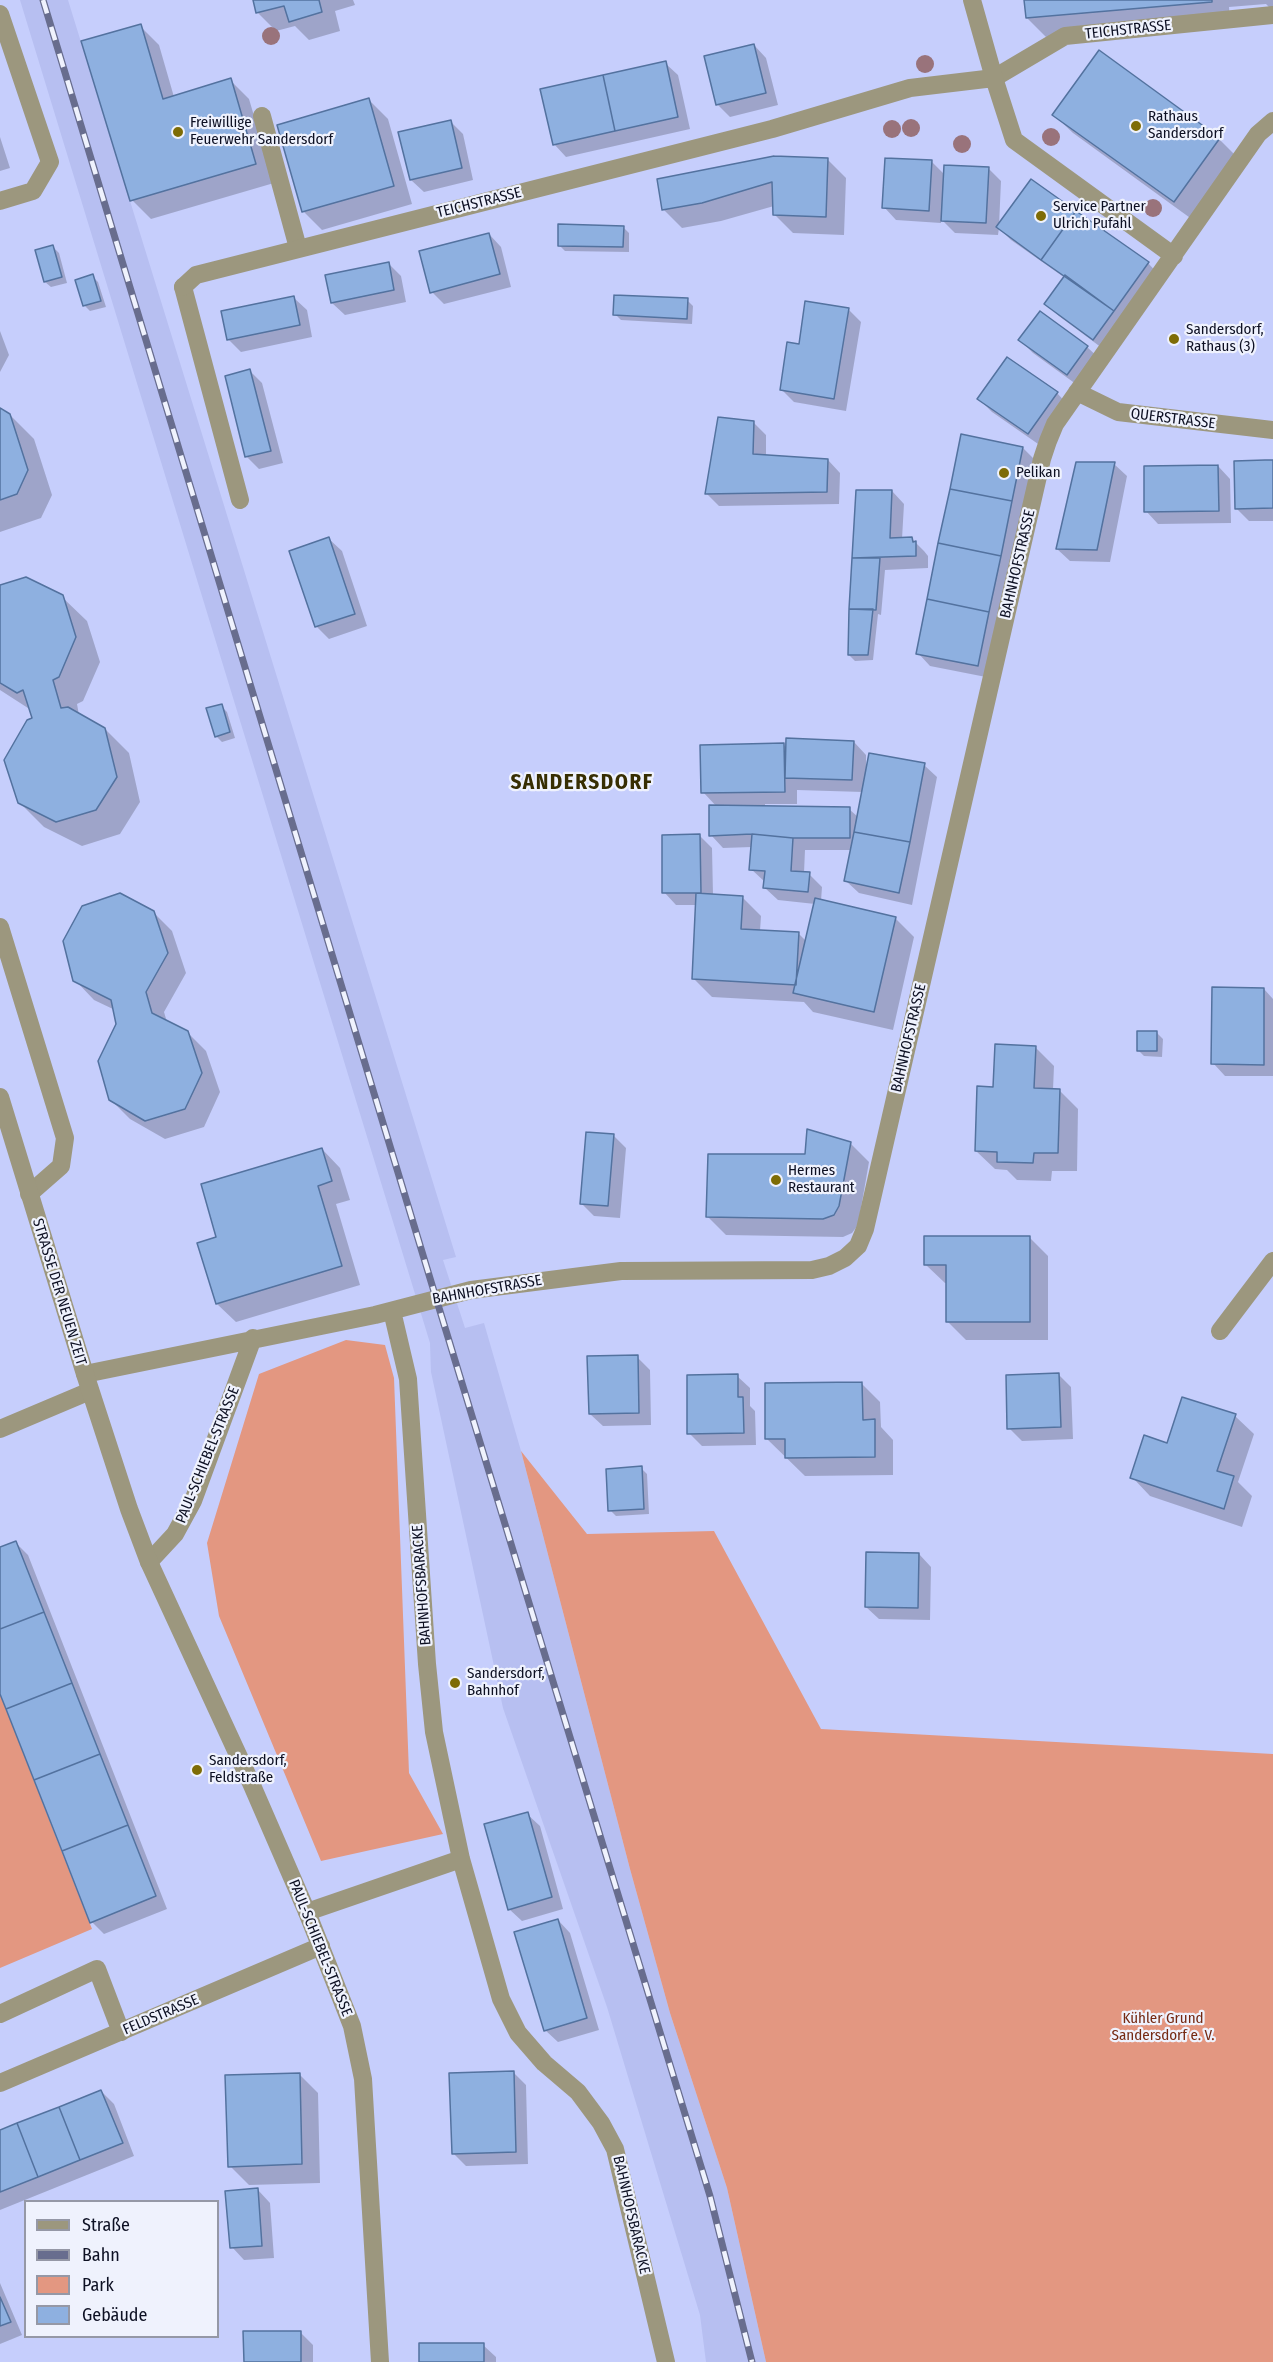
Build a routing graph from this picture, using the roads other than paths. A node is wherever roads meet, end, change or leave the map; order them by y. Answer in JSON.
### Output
{"nodes":[{"id":1,"x":972,"y":0,"type":"edge"},
{"id":2,"x":0,"y":14,"type":"edge"},
{"id":3,"x":1273,"y":15,"type":"edge"},
{"id":4,"x":994,"y":78,"type":"junction"},
{"id":5,"x":262,"y":116,"type":"dead end"},
{"id":6,"x":1273,"y":121,"type":"edge"},
{"id":7,"x":0,"y":201,"type":"edge"},
{"id":8,"x":298,"y":248,"type":"junction"},
{"id":9,"x":1174,"y":256,"type":"junction"},
{"id":10,"x":1077,"y":392,"type":"junction"},
{"id":11,"x":1273,"y":430,"type":"edge"},
{"id":12,"x":240,"y":500,"type":"dead end"},
{"id":13,"x":0,"y":927,"type":"edge"},
{"id":14,"x":0,"y":1097,"type":"edge"},
{"id":15,"x":29,"y":1194,"type":"junction"},
{"id":16,"x":1273,"y":1261,"type":"edge"},
{"id":17,"x":392,"y":1311,"type":"junction"},
{"id":18,"x":1220,"y":1331,"type":"dead end"},
{"id":19,"x":253,"y":1338,"type":"junction"},
{"id":20,"x":87,"y":1383,"type":"junction"},
{"id":21,"x":0,"y":1429,"type":"edge"},
{"id":22,"x":149,"y":1562,"type":"junction"},
{"id":23,"x":461,"y":1859,"type":"junction"},
{"id":24,"x":307,"y":1912,"type":"junction"},
{"id":25,"x":321,"y":1946,"type":"junction"},
{"id":26,"x":0,"y":2014,"type":"edge"},
{"id":27,"x":121,"y":2032,"type":"junction"},
{"id":28,"x":0,"y":2083,"type":"edge"},
{"id":29,"x":380,"y":2362,"type":"edge"},
{"id":30,"x":666,"y":2362,"type":"edge"}],
"edges":[{"from":1,"to":4,"type":"street"},
{"from":2,"to":7,"type":"street"},
{"from":3,"to":4,"type":"street","name":"TEICHSTRASSE"},
{"from":4,"to":8,"type":"street","name":"TEICHSTRASSE"},
{"from":4,"to":9,"type":"street"},
{"from":5,"to":8,"type":"street"},
{"from":6,"to":9,"type":"street","name":"BAHNHOFSTRASSE"},
{"from":8,"to":12,"type":"street","name":"TEICHSTRASSE"},
{"from":9,"to":10,"type":"street","name":"BAHNHOFSTRASSE"},
{"from":10,"to":11,"type":"street","name":"QUERSTRASSE"},
{"from":10,"to":17,"type":"street","name":"BAHNHOFSTRASSE"},
{"from":13,"to":15,"type":"street"},
{"from":14,"to":15,"type":"street","name":"STRASSE DER NEUEN ZEIT"},
{"from":15,"to":20,"type":"street","name":"STRASSE DER NEUEN ZEIT"},
{"from":16,"to":18,"type":"street"},
{"from":17,"to":19,"type":"street","name":"BAHNHOFSTRASSE"},
{"from":17,"to":23,"type":"street","name":"BAHNHOFSBARACKE"},
{"from":19,"to":20,"type":"street","name":"BAHNHOFSTRASSE"},
{"from":19,"to":22,"type":"street","name":"PAUL-SCHIEBEL-STRASSE"},
{"from":20,"to":21,"type":"street","name":"BAHNHOFSTRASSE"},
{"from":20,"to":22,"type":"street","name":"PAUL-SCHIEBEL-STRASSE"},
{"from":22,"to":24,"type":"street","name":"PAUL-SCHIEBEL-STRASSE"},
{"from":23,"to":24,"type":"street"},
{"from":23,"to":30,"type":"street","name":"BAHNHOFSBARACKE"},
{"from":24,"to":25,"type":"street","name":"PAUL-SCHIEBEL-STRASSE"},
{"from":25,"to":27,"type":"street","name":"FELDSTRASSE"},
{"from":25,"to":29,"type":"street","name":"PAUL-SCHIEBEL-STRASSE"},
{"from":26,"to":27,"type":"street"},
{"from":27,"to":28,"type":"street","name":"FELDSTRASSE"}]}
